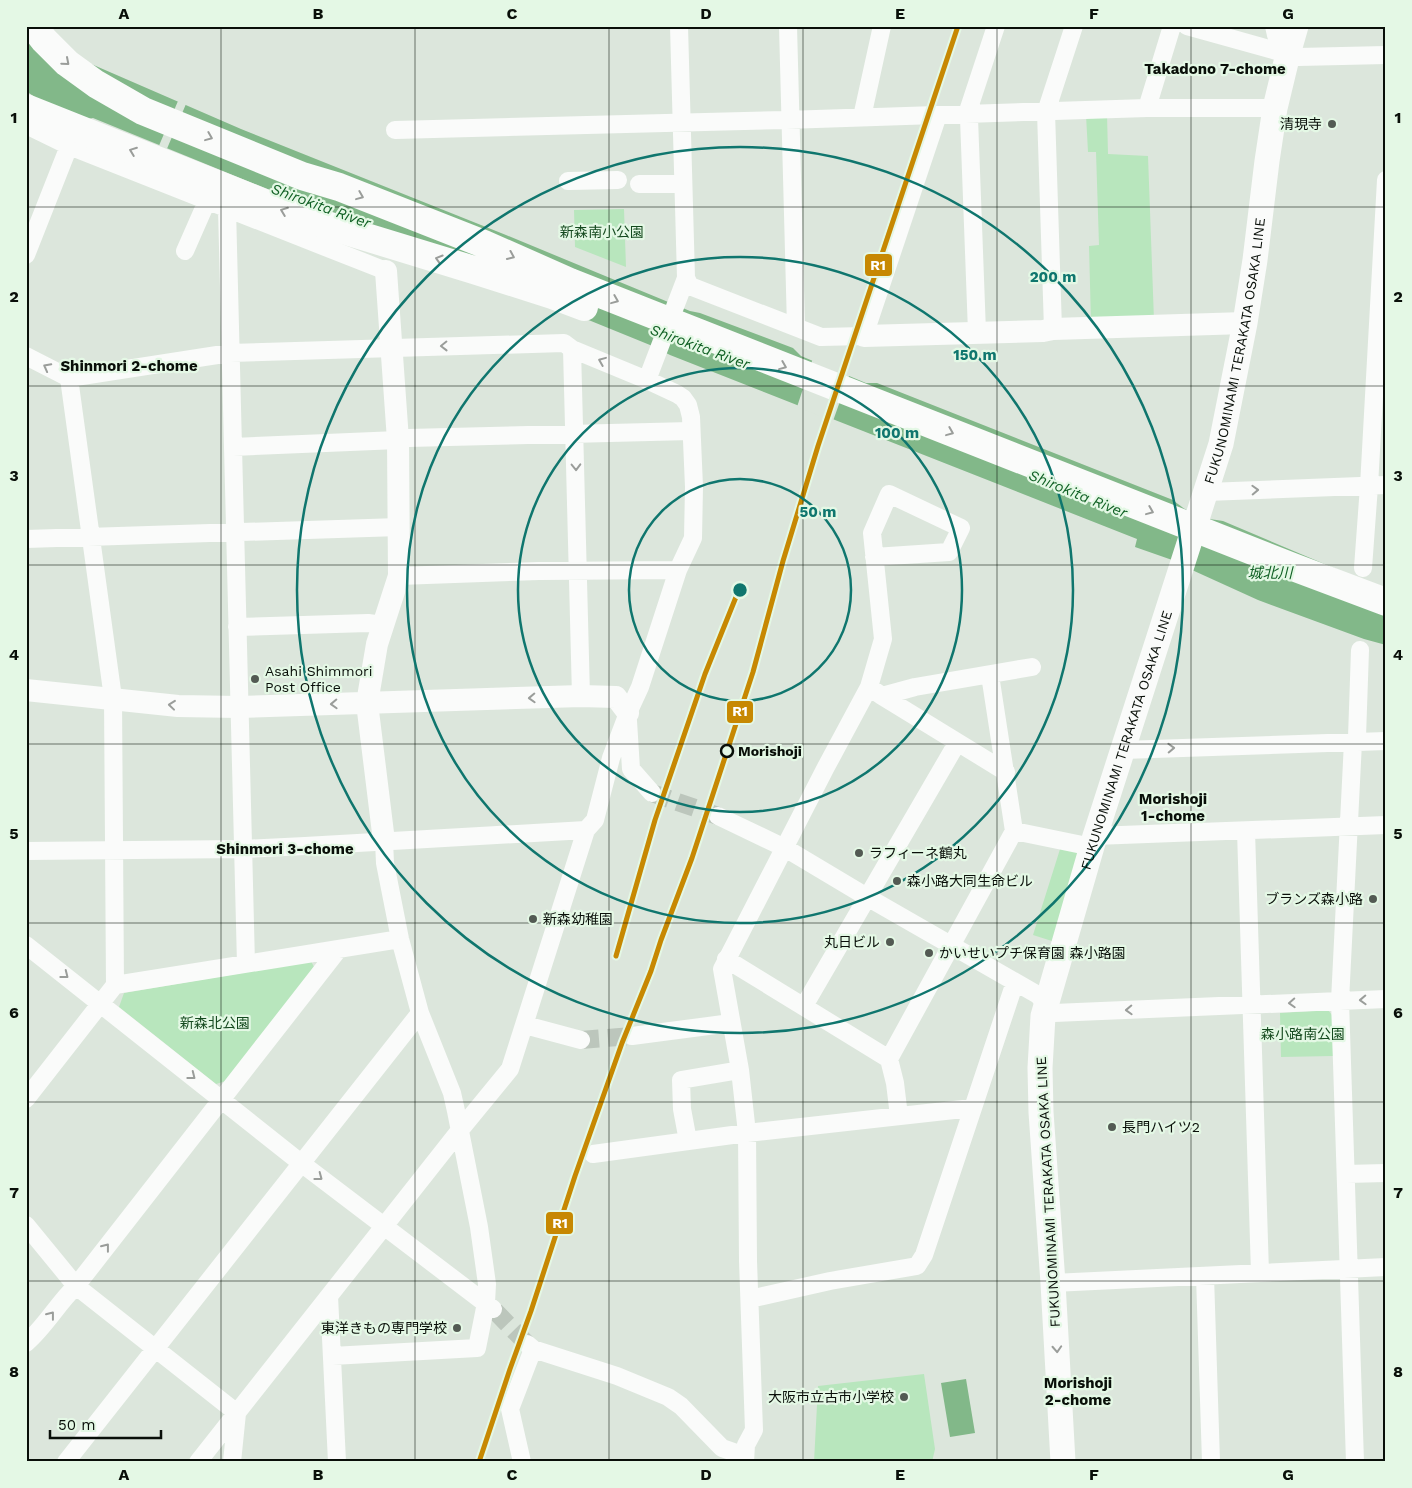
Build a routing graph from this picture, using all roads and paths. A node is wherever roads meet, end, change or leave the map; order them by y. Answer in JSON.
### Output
{"nodes":[{"id":1,"x":33,"y":26,"type":"edge"},
{"id":2,"x":680,"y":26,"type":"edge"},
{"id":3,"x":788,"y":26,"type":"edge"},
{"id":4,"x":882,"y":26,"type":"edge"},
{"id":5,"x":996,"y":26,"type":"edge"},
{"id":6,"x":1074,"y":26,"type":"edge"},
{"id":7,"x":1172,"y":26,"type":"edge"},
{"id":8,"x":1187,"y":26,"type":"edge"},
{"id":9,"x":1274,"y":26,"type":"edge"},
{"id":10,"x":1296,"y":26,"type":"edge"},
{"id":11,"x":1288,"y":54,"type":"junction"},
{"id":12,"x":1386,"y":54,"type":"edge"},
{"id":13,"x":26,"y":108,"type":"edge"},
{"id":14,"x":1147,"y":108,"type":"junction"},
{"id":15,"x":1275,"y":108,"type":"junction"},
{"id":16,"x":1046,"y":112,"type":"junction"},
{"id":17,"x":967,"y":114,"type":"junction"},
{"id":18,"x":938,"y":115,"type":"junction"},
{"id":19,"x":862,"y":117,"type":"junction"},
{"id":20,"x":790,"y":120,"type":"junction"},
{"id":21,"x":681,"y":123,"type":"junction"},
{"id":22,"x":26,"y":125,"type":"edge"},
{"id":23,"x":395,"y":130,"type":"dead end"},
{"id":24,"x":69,"y":146,"type":"junction"},
{"id":25,"x":618,"y":180,"type":"dead end"},
{"id":26,"x":1386,"y":180,"type":"edge"},
{"id":27,"x":568,"y":181,"type":"dead end"},
{"id":28,"x":639,"y":184,"type":"dead end"},
{"id":29,"x":683,"y":184,"type":"junction"},
{"id":30,"x":207,"y":201,"type":"junction"},
{"id":31,"x":227,"y":208,"type":"junction"},
{"id":32,"x":1384,"y":227,"type":"edge"},
{"id":33,"x":185,"y":251,"type":"dead end"},
{"id":34,"x":26,"y":255,"type":"edge"},
{"id":35,"x":386,"y":271,"type":"joint"},
{"id":36,"x":684,"y":285,"type":"junction"},
{"id":37,"x":1245,"y":323,"type":"junction"},
{"id":38,"x":796,"y":328,"type":"junction"},
{"id":39,"x":1053,"y":329,"type":"junction"},
{"id":40,"x":977,"y":332,"type":"junction"},
{"id":41,"x":864,"y":336,"type":"junction"},
{"id":42,"x":392,"y":348,"type":"junction"},
{"id":43,"x":572,"y":349,"type":"junction"},
{"id":44,"x":230,"y":353,"type":"junction"},
{"id":45,"x":26,"y":356,"type":"edge"},
{"id":46,"x":69,"y":378,"type":"junction"},
{"id":47,"x":648,"y":380,"type":"junction"},
{"id":48,"x":691,"y":431,"type":"junction"},
{"id":49,"x":575,"y":433,"type":"junction"},
{"id":50,"x":398,"y":440,"type":"junction"},
{"id":51,"x":233,"y":447,"type":"junction"},
{"id":52,"x":1377,"y":486,"type":"edge"},
{"id":53,"x":1206,"y":494,"type":"junction"},
{"id":54,"x":399,"y":527,"type":"junction"},
{"id":55,"x":235,"y":532,"type":"junction"},
{"id":56,"x":91,"y":537,"type":"junction"},
{"id":57,"x":26,"y":540,"type":"edge"},
{"id":58,"x":874,"y":557,"type":"junction"},
{"id":59,"x":1363,"y":568,"type":"dead end"},
{"id":60,"x":578,"y":570,"type":"junction"},
{"id":61,"x":678,"y":570,"type":"junction"},
{"id":62,"x":399,"y":576,"type":"junction"},
{"id":63,"x":1386,"y":602,"type":"edge"},
{"id":64,"x":1386,"y":622,"type":"edge"},
{"id":65,"x":383,"y":624,"type":"junction"},
{"id":66,"x":237,"y":627,"type":"junction"},
{"id":67,"x":1360,"y":650,"type":"dead end"},
{"id":68,"x":1032,"y":666,"type":"dead end"},
{"id":69,"x":990,"y":675,"type":"junction"},
{"id":70,"x":26,"y":690,"type":"edge"},
{"id":71,"x":875,"y":692,"type":"junction"},
{"id":72,"x":580,"y":696,"type":"junction"},
{"id":73,"x":113,"y":698,"type":"junction"},
{"id":74,"x":367,"y":703,"type":"junction"},
{"id":75,"x":239,"y":707,"type":"junction"},
{"id":76,"x":628,"y":713,"type":"junction"},
{"id":77,"x":1386,"y":741,"type":"edge"},
{"id":78,"x":1353,"y":742,"type":"junction"},
{"id":79,"x":957,"y":743,"type":"junction"},
{"id":80,"x":1122,"y":750,"type":"junction"},
{"id":81,"x":1006,"y":772,"type":"junction"},
{"id":82,"x":652,"y":793,"type":"tunnel mouth"},
{"id":83,"x":718,"y":816,"type":"tunnel mouth"},
{"id":84,"x":1386,"y":825,"type":"edge"},
{"id":85,"x":1350,"y":826,"type":"junction"},
{"id":86,"x":586,"y":830,"type":"junction"},
{"id":87,"x":1014,"y":831,"type":"junction"},
{"id":88,"x":1246,"y":831,"type":"junction"},
{"id":89,"x":384,"y":841,"type":"junction"},
{"id":90,"x":1093,"y":841,"type":"junction"},
{"id":91,"x":243,"y":848,"type":"junction"},
{"id":92,"x":785,"y":848,"type":"junction"},
{"id":93,"x":114,"y":850,"type":"junction"},
{"id":94,"x":26,"y":851,"type":"edge"},
{"id":95,"x":868,"y":897,"type":"junction"},
{"id":96,"x":400,"y":939,"type":"junction"},
{"id":97,"x":26,"y":945,"type":"edge"},
{"id":98,"x":950,"y":945,"type":"junction"},
{"id":99,"x":338,"y":950,"type":"junction"},
{"id":100,"x":726,"y":960,"type":"junction"},
{"id":101,"x":246,"y":964,"type":"junction"},
{"id":102,"x":1015,"y":982,"type":"junction"},
{"id":103,"x":116,"y":985,"type":"junction"},
{"id":104,"x":1386,"y":999,"type":"edge"},
{"id":105,"x":1340,"y":1001,"type":"junction"},
{"id":106,"x":102,"y":1004,"type":"junction"},
{"id":107,"x":1045,"y":1004,"type":"junction"},
{"id":108,"x":1252,"y":1005,"type":"junction"},
{"id":109,"x":804,"y":1006,"type":"junction"},
{"id":110,"x":420,"y":1013,"type":"junction"},
{"id":111,"x":732,"y":1023,"type":"junction"},
{"id":112,"x":525,"y":1025,"type":"junction"},
{"id":113,"x":632,"y":1036,"type":"tunnel mouth"},
{"id":114,"x":581,"y":1040,"type":"tunnel mouth"},
{"id":115,"x":889,"y":1058,"type":"junction"},
{"id":116,"x":740,"y":1070,"type":"junction"},
{"id":117,"x":26,"y":1099,"type":"edge"},
{"id":118,"x":222,"y":1099,"type":"junction"},
{"id":119,"x":972,"y":1108,"type":"junction"},
{"id":120,"x":899,"y":1116,"type":"junction"},
{"id":121,"x":460,"y":1130,"type":"junction"},
{"id":122,"x":747,"y":1133,"type":"junction"},
{"id":123,"x":688,"y":1141,"type":"junction"},
{"id":124,"x":593,"y":1154,"type":"dead end"},
{"id":125,"x":301,"y":1163,"type":"junction"},
{"id":126,"x":1386,"y":1173,"type":"edge"},
{"id":127,"x":1346,"y":1174,"type":"junction"},
{"id":128,"x":26,"y":1225,"type":"edge"},
{"id":129,"x":384,"y":1226,"type":"junction"},
{"id":130,"x":1386,"y":1267,"type":"edge"},
{"id":131,"x":1348,"y":1269,"type":"junction"},
{"id":132,"x":1260,"y":1273,"type":"junction"},
{"id":133,"x":1205,"y":1276,"type":"junction"},
{"id":134,"x":1053,"y":1283,"type":"junction"},
{"id":135,"x":76,"y":1286,"type":"junction"},
{"id":136,"x":329,"y":1296,"type":"junction"},
{"id":137,"x":750,"y":1299,"type":"junction"},
{"id":138,"x":491,"y":1307,"type":"junction"},
{"id":139,"x":26,"y":1343,"type":"edge"},
{"id":140,"x":154,"y":1349,"type":"junction"},
{"id":141,"x":332,"y":1356,"type":"junction"},
{"id":142,"x":236,"y":1413,"type":"junction"},
{"id":143,"x":745,"y":1459,"type":"edge"},
{"id":144,"x":66,"y":1462,"type":"edge"},
{"id":145,"x":198,"y":1462,"type":"edge"},
{"id":146,"x":232,"y":1462,"type":"edge"},
{"id":147,"x":337,"y":1462,"type":"edge"},
{"id":148,"x":522,"y":1462,"type":"edge"},
{"id":149,"x":1063,"y":1462,"type":"edge"},
{"id":150,"x":1211,"y":1462,"type":"edge"},
{"id":151,"x":1355,"y":1462,"type":"edge"}],
"edges":[{"from":1,"to":63,"type":"highway","one_way":true},
{"from":2,"to":21,"type":"street"},
{"from":3,"to":20,"type":"street"},
{"from":4,"to":19,"type":"street"},
{"from":5,"to":17,"type":"street"},
{"from":6,"to":16,"type":"street"},
{"from":7,"to":14,"type":"street"},
{"from":8,"to":11,"type":"street"},
{"from":9,"to":11,"type":"street"},
{"from":10,"to":11,"type":"main road","name":"FUKUNOMINAMI TERAKATA OSAKA LINE"},
{"from":11,"to":12,"type":"street"},
{"from":11,"to":15,"type":"main road","name":"FUKUNOMINAMI TERAKATA OSAKA LINE"},
{"from":64,"to":13,"type":"highway","one_way":true},
{"from":14,"to":15,"type":"street"},
{"from":14,"to":16,"type":"street"},
{"from":15,"to":37,"type":"main road","name":"FUKUNOMINAMI TERAKATA OSAKA LINE"},
{"from":16,"to":17,"type":"street"},
{"from":16,"to":39,"type":"street"},
{"from":17,"to":18,"type":"street"},
{"from":17,"to":40,"type":"street"},
{"from":18,"to":19,"type":"street"},
{"from":18,"to":41,"type":"street"},
{"from":19,"to":20,"type":"street"},
{"from":20,"to":21,"type":"street"},
{"from":20,"to":38,"type":"street"},
{"from":21,"to":23,"type":"street"},
{"from":21,"to":29,"type":"street"},
{"from":22,"to":24,"type":"street"},
{"from":24,"to":30,"type":"street"},
{"from":24,"to":34,"type":"street"},
{"from":25,"to":27,"type":"street"},
{"from":26,"to":32,"type":"street"},
{"from":28,"to":29,"type":"street"},
{"from":29,"to":36,"type":"street"},
{"from":30,"to":31,"type":"street"},
{"from":30,"to":33,"type":"street"},
{"from":31,"to":35,"type":"street"},
{"from":31,"to":44,"type":"street"},
{"from":32,"to":52,"type":"street"},
{"from":35,"to":42,"type":"street"},
{"from":36,"to":38,"type":"street"},
{"from":36,"to":47,"type":"street"},
{"from":37,"to":39,"type":"street"},
{"from":37,"to":53,"type":"main road","name":"FUKUNOMINAMI TERAKATA OSAKA LINE"},
{"from":38,"to":41,"type":"street"},
{"from":39,"to":40,"type":"street"},
{"from":40,"to":41,"type":"street"},
{"from":43,"to":42,"type":"street","one_way":true},
{"from":42,"to":44,"type":"street"},
{"from":42,"to":50,"type":"street"},
{"from":47,"to":43,"type":"street","one_way":true},
{"from":43,"to":49,"type":"street"},
{"from":44,"to":46,"type":"street"},
{"from":44,"to":51,"type":"street"},
{"from":46,"to":45,"type":"street","one_way":true},
{"from":46,"to":56,"type":"street"},
{"from":47,"to":48,"type":"street"},
{"from":48,"to":49,"type":"street"},
{"from":48,"to":61,"type":"street"},
{"from":49,"to":50,"type":"street"},
{"from":49,"to":60,"type":"street","one_way":true},
{"from":50,"to":51,"type":"street"},
{"from":50,"to":54,"type":"street"},
{"from":51,"to":55,"type":"street"},
{"from":53,"to":52,"type":"street","one_way":true},
{"from":52,"to":59,"type":"street"},
{"from":53,"to":80,"type":"main road","name":"FUKUNOMINAMI TERAKATA OSAKA LINE"},
{"from":54,"to":55,"type":"street"},
{"from":54,"to":62,"type":"street"},
{"from":55,"to":56,"type":"street"},
{"from":55,"to":66,"type":"street"},
{"from":56,"to":57,"type":"street"},
{"from":56,"to":73,"type":"street"},
{"from":58,"to":58,"type":"street"},
{"from":58,"to":71,"type":"street"},
{"from":60,"to":61,"type":"street"},
{"from":60,"to":62,"type":"street"},
{"from":60,"to":72,"type":"street"},
{"from":61,"to":76,"type":"street"},
{"from":62,"to":65,"type":"street"},
{"from":65,"to":66,"type":"street"},
{"from":65,"to":74,"type":"street"},
{"from":66,"to":75,"type":"street"},
{"from":67,"to":78,"type":"street"},
{"from":68,"to":69,"type":"street"},
{"from":69,"to":71,"type":"street"},
{"from":69,"to":81,"type":"street"},
{"from":70,"to":73,"type":"street"},
{"from":71,"to":79,"type":"street"},
{"from":71,"to":92,"type":"street"},
{"from":72,"to":74,"type":"street","one_way":true},
{"from":72,"to":76,"type":"street"},
{"from":75,"to":73,"type":"street","one_way":true},
{"from":73,"to":93,"type":"street"},
{"from":74,"to":75,"type":"street","one_way":true},
{"from":74,"to":89,"type":"street"},
{"from":75,"to":91,"type":"street"},
{"from":76,"to":82,"type":"street"},
{"from":76,"to":86,"type":"street"},
{"from":77,"to":78,"type":"street"},
{"from":80,"to":78,"type":"street","one_way":true},
{"from":78,"to":85,"type":"street"},
{"from":79,"to":81,"type":"street"},
{"from":79,"to":95,"type":"street"},
{"from":80,"to":90,"type":"main road","name":"FUKUNOMINAMI TERAKATA OSAKA LINE"},
{"from":81,"to":87,"type":"street"},
{"from":83,"to":92,"type":"street"},
{"from":84,"to":85,"type":"street"},
{"from":85,"to":88,"type":"street"},
{"from":85,"to":105,"type":"street"},
{"from":86,"to":89,"type":"street"},
{"from":86,"to":112,"type":"street"},
{"from":87,"to":90,"type":"street"},
{"from":87,"to":98,"type":"street"},
{"from":88,"to":90,"type":"street"},
{"from":88,"to":108,"type":"street"},
{"from":89,"to":91,"type":"street"},
{"from":89,"to":96,"type":"street"},
{"from":90,"to":107,"type":"main road","name":"FUKUNOMINAMI TERAKATA OSAKA LINE"},
{"from":91,"to":93,"type":"street"},
{"from":91,"to":101,"type":"street"},
{"from":92,"to":95,"type":"street"},
{"from":92,"to":100,"type":"street"},
{"from":93,"to":94,"type":"street"},
{"from":93,"to":103,"type":"street"},
{"from":95,"to":98,"type":"street"},
{"from":95,"to":109,"type":"street"},
{"from":96,"to":99,"type":"street"},
{"from":96,"to":110,"type":"street"},
{"from":97,"to":106,"type":"street","one_way":true},
{"from":98,"to":102,"type":"street"},
{"from":98,"to":115,"type":"street"},
{"from":99,"to":101,"type":"street"},
{"from":99,"to":118,"type":"street"},
{"from":100,"to":109,"type":"street"},
{"from":100,"to":111,"type":"street"},
{"from":101,"to":103,"type":"street"},
{"from":102,"to":107,"type":"street"},
{"from":102,"to":119,"type":"street"},
{"from":103,"to":106,"type":"street"},
{"from":104,"to":105,"type":"street","one_way":true},
{"from":105,"to":108,"type":"street","one_way":true},
{"from":105,"to":127,"type":"street"},
{"from":106,"to":117,"type":"street"},
{"from":106,"to":118,"type":"street","one_way":true},
{"from":108,"to":107,"type":"street","one_way":true},
{"from":107,"to":134,"type":"main road","name":"FUKUNOMINAMI TERAKATA OSAKA LINE"},
{"from":108,"to":132,"type":"street"},
{"from":109,"to":115,"type":"street"},
{"from":110,"to":121,"type":"street"},
{"from":110,"to":125,"type":"street"},
{"from":111,"to":113,"type":"street"},
{"from":111,"to":116,"type":"street"},
{"from":112,"to":114,"type":"street"},
{"from":112,"to":121,"type":"street"},
{"from":115,"to":120,"type":"street"},
{"from":116,"to":122,"type":"street"},
{"from":116,"to":123,"type":"street"},
{"from":118,"to":125,"type":"street"},
{"from":135,"to":118,"type":"street","one_way":true},
{"from":119,"to":120,"type":"street"},
{"from":119,"to":137,"type":"street"},
{"from":120,"to":122,"type":"street"},
{"from":121,"to":129,"type":"street"},
{"from":121,"to":138,"type":"street"},
{"from":122,"to":123,"type":"street"},
{"from":122,"to":137,"type":"street"},
{"from":123,"to":124,"type":"street"},
{"from":125,"to":129,"type":"street","one_way":true},
{"from":125,"to":140,"type":"street"},
{"from":126,"to":127,"type":"street"},
{"from":127,"to":131,"type":"street"},
{"from":128,"to":135,"type":"street"},
{"from":129,"to":136,"type":"street"},
{"from":129,"to":138,"type":"street"},
{"from":130,"to":131,"type":"street"},
{"from":131,"to":132,"type":"street"},
{"from":131,"to":151,"type":"street"},
{"from":132,"to":133,"type":"street"},
{"from":133,"to":134,"type":"street"},
{"from":133,"to":150,"type":"street"},
{"from":134,"to":149,"type":"main road","name":"FUKUNOMINAMI TERAKATA OSAKA LINE","one_way":true},
{"from":139,"to":135,"type":"street","one_way":true},
{"from":135,"to":140,"type":"street"},
{"from":136,"to":141,"type":"street"},
{"from":136,"to":142,"type":"street"},
{"from":137,"to":143,"type":"street"},
{"from":138,"to":141,"type":"street"},
{"from":140,"to":142,"type":"street"},
{"from":140,"to":144,"type":"street"},
{"from":141,"to":147,"type":"street"},
{"from":142,"to":145,"type":"street"},
{"from":142,"to":146,"type":"street"},
{"from":143,"to":148,"type":"street"}]}
